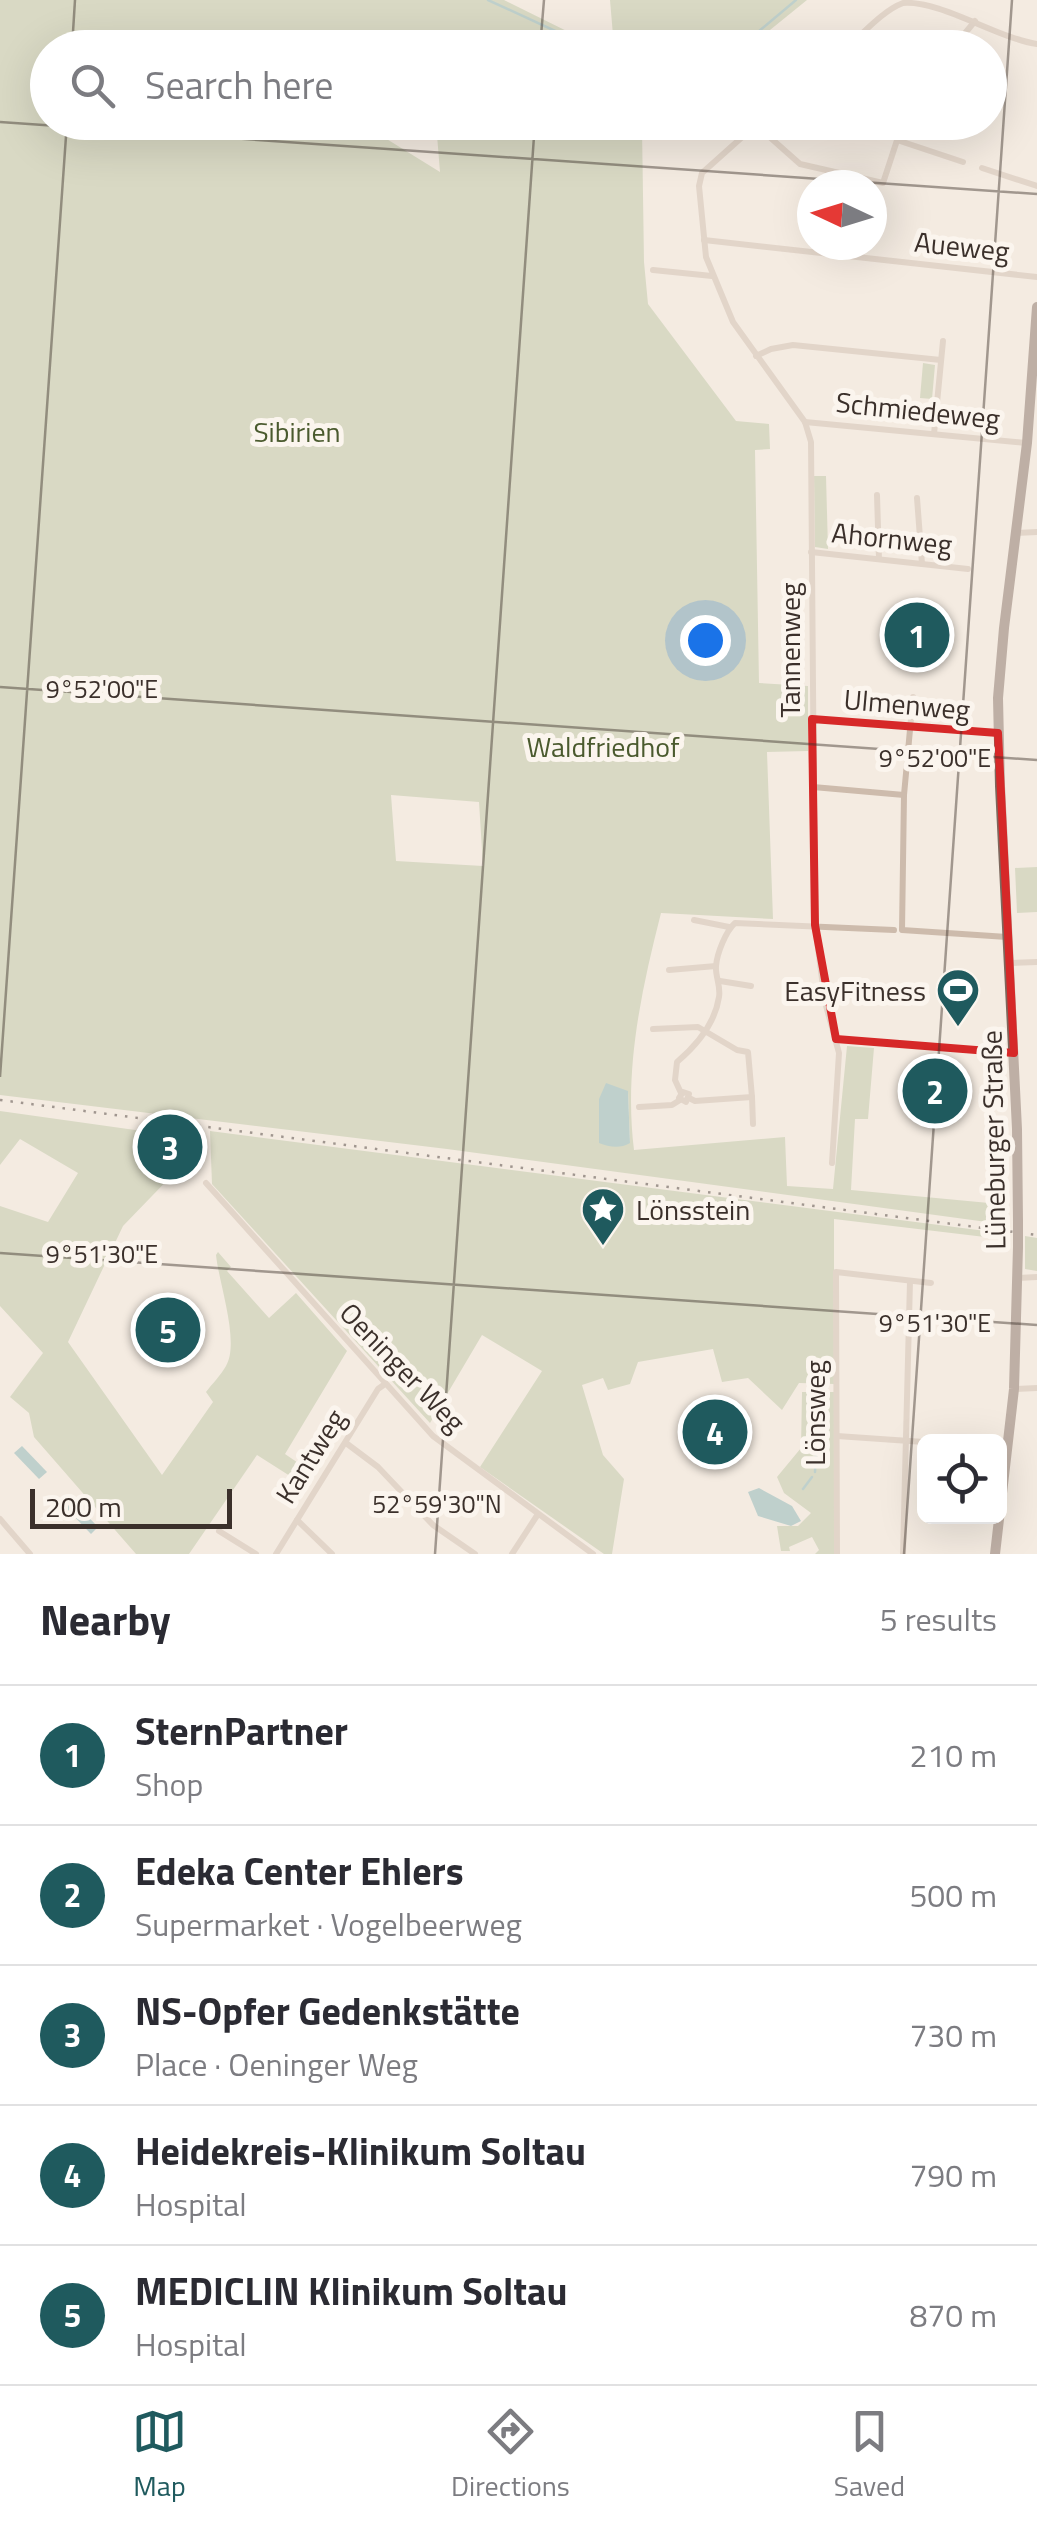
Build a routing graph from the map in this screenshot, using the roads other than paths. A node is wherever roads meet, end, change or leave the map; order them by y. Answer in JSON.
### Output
{"nodes":[{"id":1,"x":975,"y":21,"type":"junction"},
{"id":2,"x":869,"y":30,"type":"edge"},
{"id":3,"x":968,"y":30,"type":"edge"},
{"id":4,"x":994,"y":30,"type":"edge"},
{"id":5,"x":1007,"y":36,"type":"edge"},
{"id":6,"x":1037,"y":44,"type":"edge"},
{"id":7,"x":738,"y":140,"type":"edge"},
{"id":8,"x":775,"y":140,"type":"edge"},
{"id":9,"x":897,"y":140,"type":"joint"},
{"id":10,"x":963,"y":162,"type":"dead end"},
{"id":11,"x":982,"y":168,"type":"dead end"},
{"id":12,"x":1037,"y":186,"type":"edge"},
{"id":13,"x":704,"y":240,"type":"junction"},
{"id":14,"x":653,"y":270,"type":"dead end"},
{"id":15,"x":712,"y":276,"type":"junction"},
{"id":16,"x":1037,"y":277,"type":"edge"},
{"id":17,"x":1037,"y":307,"type":"edge"},
{"id":18,"x":943,"y":340,"type":"dead end"},
{"id":19,"x":756,"y":356,"type":"junction"},
{"id":20,"x":941,"y":360,"type":"junction"},
{"id":21,"x":1035,"y":370,"type":"edge"},
{"id":22,"x":805,"y":422,"type":"junction"},
{"id":23,"x":934,"y":434,"type":"junction"},
{"id":24,"x":1027,"y":443,"type":"junction"},
{"id":25,"x":877,"y":495,"type":"dead end"},
{"id":26,"x":917,"y":498,"type":"dead end"},
{"id":27,"x":1037,"y":532,"type":"edge"},
{"id":28,"x":1016,"y":533,"type":"junction"},
{"id":29,"x":811,"y":552,"type":"junction"},
{"id":30,"x":879,"y":559,"type":"junction"},
{"id":31,"x":922,"y":564,"type":"junction"},
{"id":32,"x":968,"y":569,"type":"dead end"},
{"id":33,"x":913,"y":697,"type":"dead end"},
{"id":34,"x":812,"y":719,"type":"junction"},
{"id":35,"x":910,"y":726,"type":"junction"},
{"id":36,"x":998,"y":733,"type":"junction"},
{"id":37,"x":813,"y":787,"type":"junction"},
{"id":38,"x":904,"y":794,"type":"junction"},
{"id":39,"x":694,"y":920,"type":"dead end"},
{"id":40,"x":815,"y":925,"type":"junction"},
{"id":41,"x":729,"y":927,"type":"junction"},
{"id":42,"x":898,"y":930,"type":"junction"},
{"id":43,"x":1008,"y":937,"type":"junction"},
{"id":44,"x":1037,"y":962,"type":"edge"},
{"id":45,"x":1010,"y":964,"type":"junction"},
{"id":46,"x":716,"y":966,"type":"junction"},
{"id":47,"x":669,"y":970,"type":"dead end"},
{"id":48,"x":720,"y":981,"type":"junction"},
{"id":49,"x":751,"y":986,"type":"dead end"},
{"id":50,"x":653,"y":1030,"type":"dead end"},
{"id":51,"x":707,"y":1030,"type":"junction"},
{"id":52,"x":836,"y":1039,"type":"junction"},
{"id":53,"x":1014,"y":1053,"type":"junction"},
{"id":54,"x":684,"y":1097,"type":"junction"},
{"id":55,"x":752,"y":1097,"type":"junction"},
{"id":56,"x":639,"y":1107,"type":"dead end"},
{"id":57,"x":753,"y":1124,"type":"dead end"},
{"id":58,"x":832,"y":1163,"type":"dead end"},
{"id":59,"x":206,"y":1183,"type":"dead end"},
{"id":60,"x":1037,"y":1276,"type":"edge"},
{"id":61,"x":1018,"y":1278,"type":"junction"},
{"id":62,"x":910,"y":1282,"type":"junction"},
{"id":63,"x":932,"y":1283,"type":"dead end"},
{"id":64,"x":385,"y":1384,"type":"junction"},
{"id":65,"x":1037,"y":1388,"type":"edge"},
{"id":66,"x":1014,"y":1390,"type":"junction"},
{"id":67,"x":837,"y":1436,"type":"junction"},
{"id":68,"x":906,"y":1440,"type":"junction"},
{"id":69,"x":917,"y":1441,"type":"edge"},
{"id":70,"x":346,"y":1442,"type":"junction"},
{"id":71,"x":538,"y":1514,"type":"junction"},
{"id":72,"x":0,"y":1519,"type":"edge"},
{"id":73,"x":298,"y":1520,"type":"junction"},
{"id":74,"x":219,"y":1532,"type":"dead end"},
{"id":75,"x":30,"y":1554,"type":"edge"},
{"id":76,"x":256,"y":1554,"type":"edge"},
{"id":77,"x":276,"y":1554,"type":"edge"},
{"id":78,"x":332,"y":1554,"type":"edge"},
{"id":79,"x":475,"y":1554,"type":"edge"},
{"id":80,"x":512,"y":1554,"type":"edge"},
{"id":81,"x":593,"y":1554,"type":"edge"},
{"id":82,"x":837,"y":1554,"type":"edge"},
{"id":83,"x":903,"y":1554,"type":"edge"},
{"id":84,"x":995,"y":1554,"type":"edge"}],
"edges":[{"from":1,"to":2,"type":"street"},
{"from":1,"to":3,"type":"street"},
{"from":1,"to":4,"type":"street"},
{"from":5,"to":6,"type":"street"},
{"from":7,"to":13,"type":"street","name":"Tannenweg"},
{"from":8,"to":9,"type":"street"},
{"from":9,"to":10,"type":"street"},
{"from":11,"to":12,"type":"street"},
{"from":13,"to":15,"type":"street","name":"Tannenweg"},
{"from":13,"to":16,"type":"street","name":"Aueweg"},
{"from":14,"to":15,"type":"street"},
{"from":15,"to":19,"type":"street","name":"Tannenweg"},
{"from":17,"to":21,"type":"main road","name":"Lüneburger Straße"},
{"from":18,"to":20,"type":"street"},
{"from":19,"to":20,"type":"street"},
{"from":19,"to":22,"type":"street","name":"Tannenweg"},
{"from":20,"to":23,"type":"street"},
{"from":21,"to":24,"type":"main road","name":"Lüneburger Straße"},
{"from":22,"to":23,"type":"street","name":"Schmiedeweg"},
{"from":22,"to":29,"type":"street","name":"Tannenweg"},
{"from":23,"to":24,"type":"street","name":"Schmiedeweg"},
{"from":24,"to":28,"type":"main road","name":"Lüneburger Straße"},
{"from":25,"to":30,"type":"street"},
{"from":26,"to":31,"type":"street"},
{"from":27,"to":28,"type":"street"},
{"from":28,"to":36,"type":"main road","name":"Lüneburger Straße"},
{"from":29,"to":30,"type":"street","name":"Ahornweg"},
{"from":29,"to":34,"type":"street","name":"Tannenweg"},
{"from":30,"to":31,"type":"street","name":"Ahornweg"},
{"from":31,"to":32,"type":"street","name":"Ahornweg"},
{"from":33,"to":35,"type":"street"},
{"from":34,"to":35,"type":"street","name":"Ulmenweg"},
{"from":34,"to":37,"type":"street","name":"Tannenweg"},
{"from":35,"to":36,"type":"street","name":"Ulmenweg"},
{"from":35,"to":38,"type":"street"},
{"from":36,"to":43,"type":"main road","name":"Lüneburger Straße"},
{"from":37,"to":38,"type":"street"},
{"from":37,"to":40,"type":"street","name":"Tannenweg"},
{"from":38,"to":42,"type":"street"},
{"from":39,"to":41,"type":"street"},
{"from":40,"to":41,"type":"street"},
{"from":40,"to":42,"type":"street"},
{"from":40,"to":52,"type":"street","name":"Tannenweg"},
{"from":41,"to":46,"type":"street"},
{"from":42,"to":43,"type":"street"},
{"from":43,"to":45,"type":"main road","name":"Lüneburger Straße"},
{"from":44,"to":45,"type":"street"},
{"from":45,"to":53,"type":"main road","name":"Lüneburger Straße"},
{"from":46,"to":47,"type":"street"},
{"from":46,"to":48,"type":"street"},
{"from":48,"to":49,"type":"street"},
{"from":48,"to":51,"type":"street"},
{"from":50,"to":51,"type":"street"},
{"from":51,"to":54,"type":"street"},
{"from":51,"to":55,"type":"street"},
{"from":52,"to":53,"type":"street"},
{"from":52,"to":58,"type":"street","name":"Tannenweg"},
{"from":53,"to":61,"type":"main road","name":"Lüneburger Straße","bridge":true},
{"from":54,"to":55,"type":"street"},
{"from":54,"to":56,"type":"street"},
{"from":55,"to":57,"type":"street"},
{"from":59,"to":64,"type":"street","name":"Oeninger Weg"},
{"from":60,"to":61,"type":"street"},
{"from":61,"to":66,"type":"main road","name":"Lüneburger Straße"},
{"from":62,"to":63,"type":"street"},
{"from":62,"to":67,"type":"street","name":"Lönsweg"},
{"from":62,"to":68,"type":"street"},
{"from":64,"to":70,"type":"street","name":"Kantweg"},
{"from":64,"to":71,"type":"street","name":"Oeninger Weg"},
{"from":65,"to":66,"type":"street"},
{"from":66,"to":84,"type":"main road","name":"Lüneburger Straße"},
{"from":67,"to":68,"type":"street"},
{"from":67,"to":82,"type":"street","name":"Lönsweg"},
{"from":68,"to":69,"type":"street"},
{"from":68,"to":83,"type":"street"},
{"from":70,"to":73,"type":"street","name":"Kantweg"},
{"from":70,"to":79,"type":"street"},
{"from":71,"to":80,"type":"street"},
{"from":71,"to":81,"type":"street","name":"Oeninger Weg"},
{"from":72,"to":75,"type":"street"},
{"from":73,"to":77,"type":"street","name":"Kantweg"},
{"from":73,"to":78,"type":"street"},
{"from":74,"to":76,"type":"street"}]}
